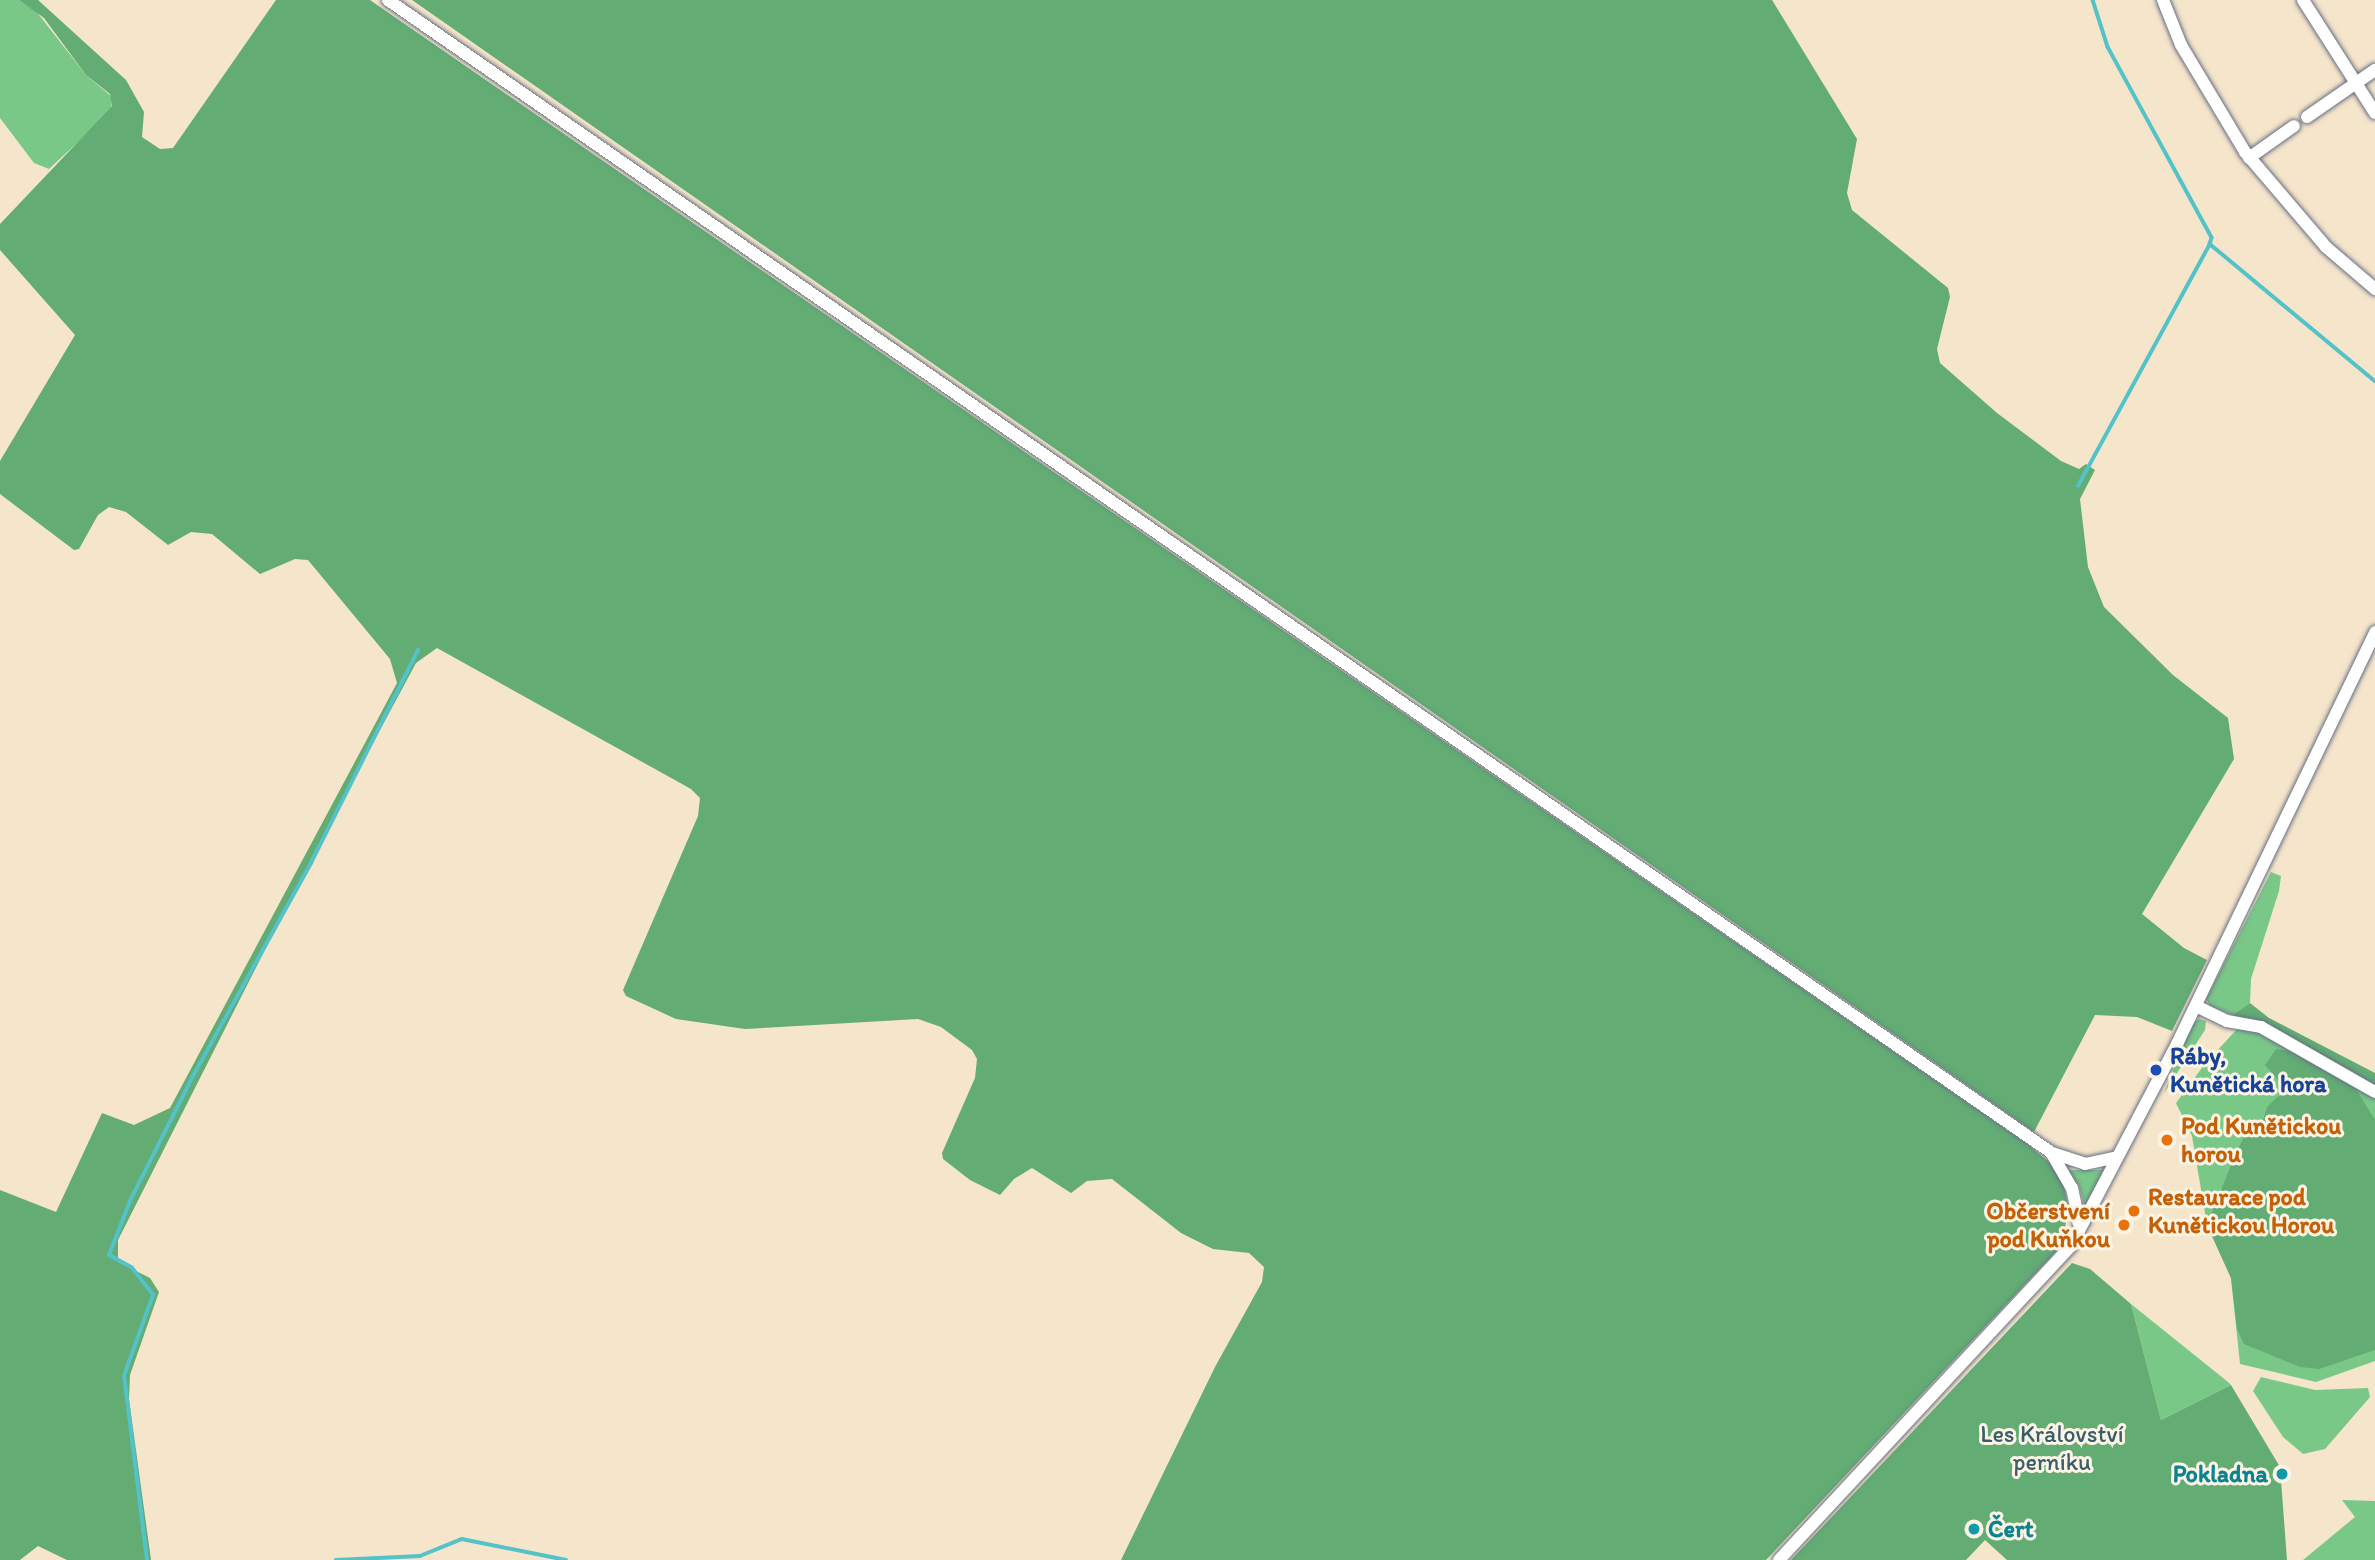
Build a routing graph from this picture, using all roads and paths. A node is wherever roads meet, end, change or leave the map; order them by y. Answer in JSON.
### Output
{"nodes":[{"id":1,"x":388,"y":0,"type":"edge"},
{"id":2,"x":2163,"y":0,"type":"edge"},
{"id":3,"x":2303,"y":0,"type":"edge"},
{"id":4,"x":2375,"y":70,"type":"edge"},
{"id":5,"x":2355,"y":84,"type":"junction"},
{"id":6,"x":2375,"y":113,"type":"edge"},
{"id":7,"x":2307,"y":117,"type":"dead end"},
{"id":8,"x":2294,"y":126,"type":"dead end"},
{"id":9,"x":2249,"y":158,"type":"junction"},
{"id":10,"x":2373,"y":283,"type":"edge"},
{"id":11,"x":2375,"y":632,"type":"edge"},
{"id":12,"x":2196,"y":1006,"type":"junction"},
{"id":13,"x":2375,"y":1092,"type":"edge"},
{"id":14,"x":2052,"y":1153,"type":"junction"},
{"id":15,"x":2117,"y":1157,"type":"junction"},
{"id":16,"x":2080,"y":1225,"type":"junction"},
{"id":17,"x":1779,"y":1560,"type":"edge"}],
"edges":[{"from":1,"to":14,"type":"street"},
{"from":2,"to":9,"type":"street"},
{"from":3,"to":5,"type":"street"},
{"from":4,"to":5,"type":"street"},
{"from":5,"to":6,"type":"street"},
{"from":5,"to":7,"type":"street"},
{"from":8,"to":9,"type":"street"},
{"from":9,"to":10,"type":"street"},
{"from":11,"to":12,"type":"street"},
{"from":12,"to":13,"type":"street"},
{"from":12,"to":15,"type":"street"},
{"from":14,"to":15,"type":"street"},
{"from":14,"to":16,"type":"street"},
{"from":15,"to":16,"type":"street"},
{"from":16,"to":17,"type":"street"}]}
